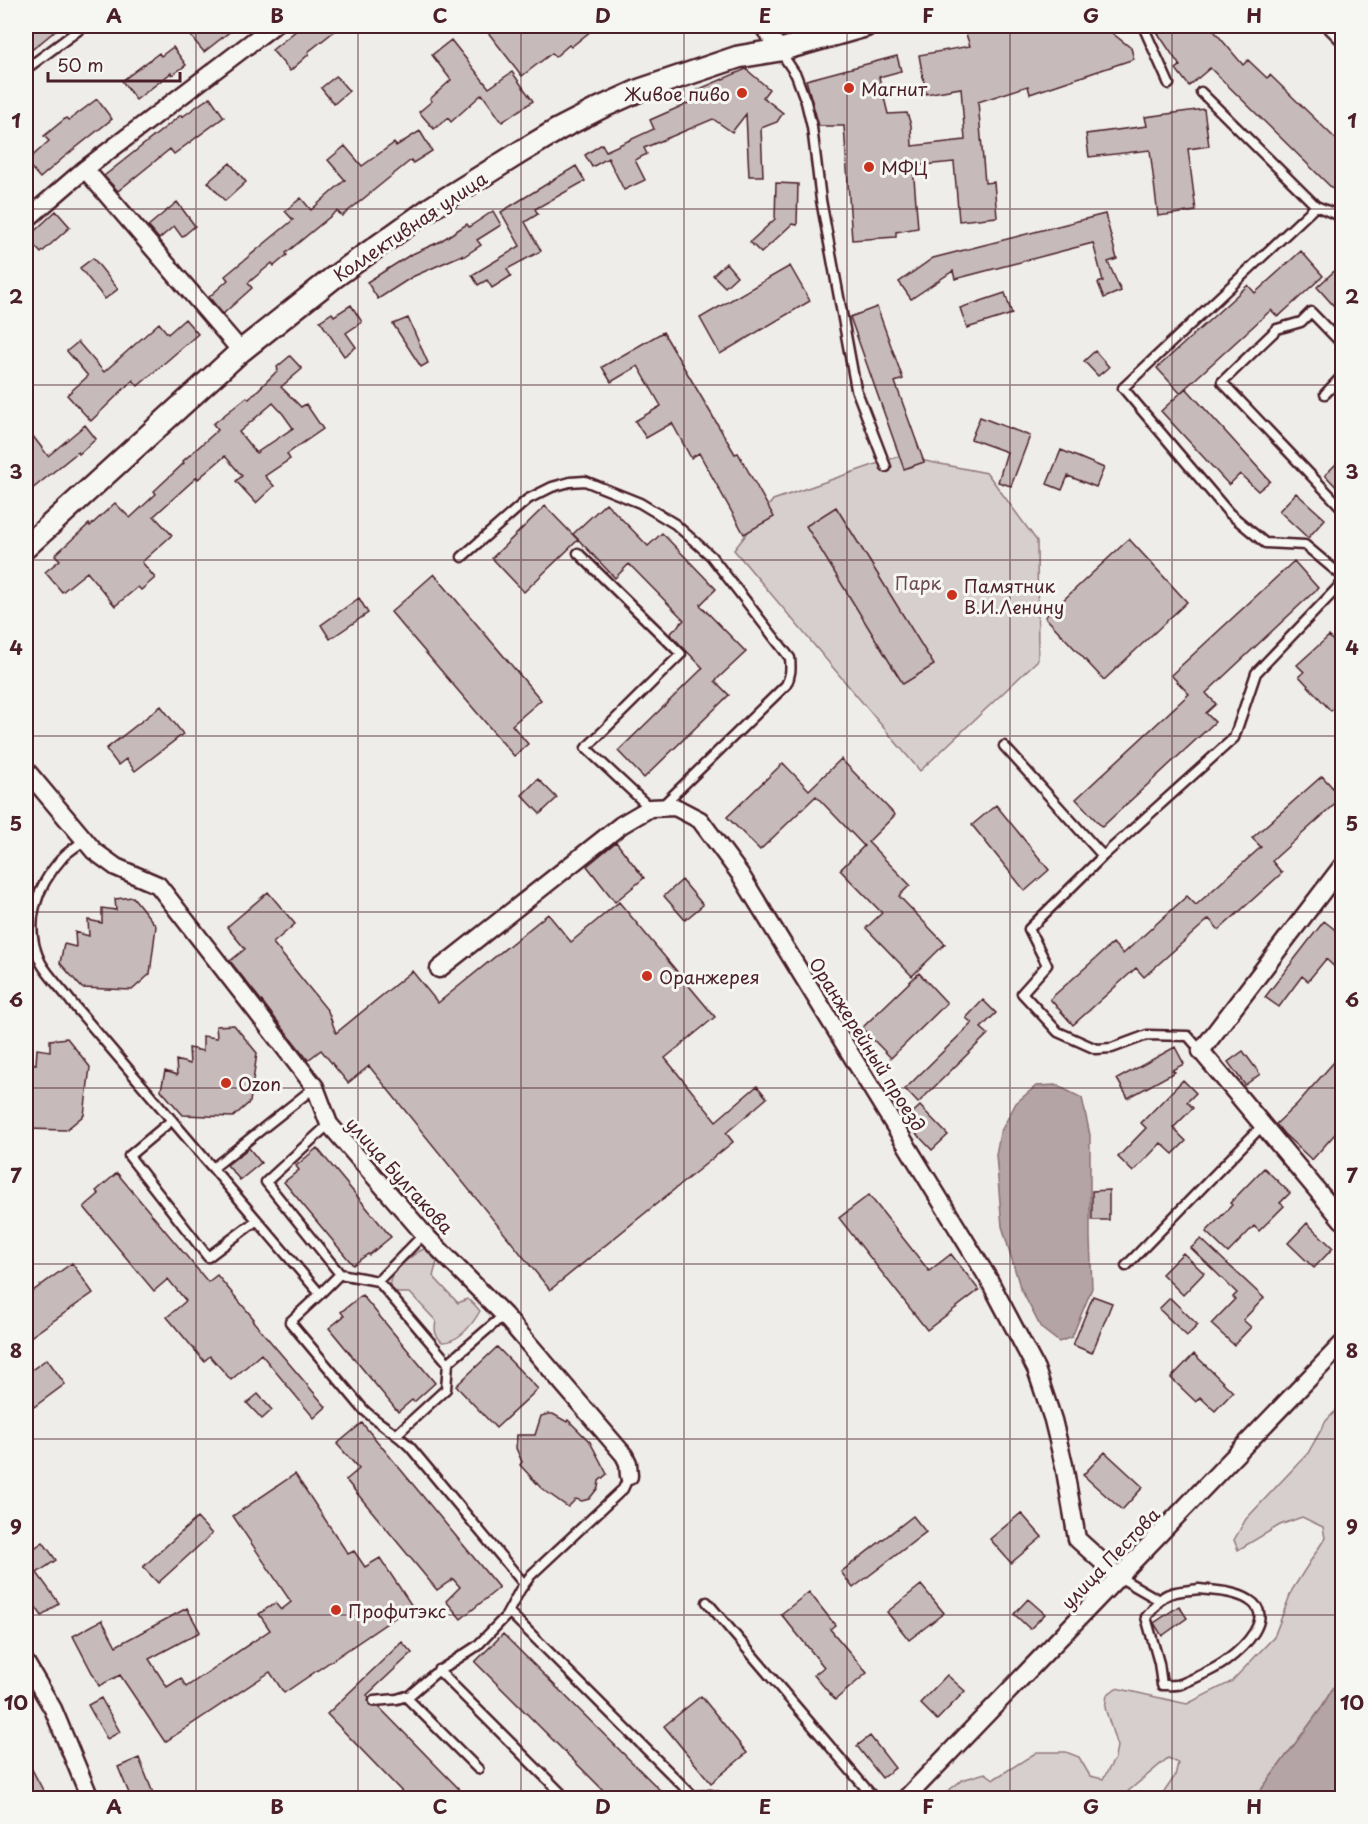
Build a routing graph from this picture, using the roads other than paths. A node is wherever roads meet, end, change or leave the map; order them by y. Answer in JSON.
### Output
{"nodes":[{"id":1,"x":84,"y":26,"type":"edge"},
{"id":2,"x":273,"y":26,"type":"edge"},
{"id":3,"x":763,"y":26,"type":"edge"},
{"id":4,"x":865,"y":26,"type":"edge"},
{"id":5,"x":1143,"y":26,"type":"edge"},
{"id":6,"x":1332,"y":26,"type":"edge"},
{"id":7,"x":1342,"y":36,"type":"edge"},
{"id":8,"x":780,"y":50,"type":"junction"},
{"id":9,"x":26,"y":69,"type":"edge"},
{"id":10,"x":1169,"y":84,"type":"dead end"},
{"id":11,"x":1201,"y":92,"type":"dead end"},
{"id":12,"x":85,"y":169,"type":"junction"},
{"id":13,"x":1316,"y":206,"type":"junction"},
{"id":14,"x":1342,"y":217,"type":"edge"},
{"id":15,"x":26,"y":220,"type":"edge"},
{"id":16,"x":1342,"y":344,"type":"edge"},
{"id":17,"x":241,"y":351,"type":"junction"},
{"id":18,"x":1342,"y":376,"type":"edge"},
{"id":19,"x":1325,"y":394,"type":"dead end"},
{"id":20,"x":886,"y":467,"type":"dead end"},
{"id":21,"x":1342,"y":508,"type":"edge"},
{"id":22,"x":26,"y":547,"type":"edge"},
{"id":23,"x":578,"y":553,"type":"dead end"},
{"id":24,"x":462,"y":557,"type":"dead end"},
{"id":25,"x":1342,"y":576,"type":"edge"},
{"id":26,"x":1342,"y":582,"type":"edge"},
{"id":27,"x":1004,"y":746,"type":"dead end"},
{"id":28,"x":26,"y":770,"type":"edge"},
{"id":29,"x":655,"y":808,"type":"junction"},
{"id":30,"x":84,"y":840,"type":"junction"},
{"id":31,"x":1103,"y":856,"type":"junction"},
{"id":32,"x":1342,"y":866,"type":"edge"},
{"id":33,"x":439,"y":969,"type":"dead end"},
{"id":34,"x":1201,"y":1051,"type":"junction"},
{"id":35,"x":315,"y":1087,"type":"junction"},
{"id":36,"x":172,"y":1120,"type":"junction"},
{"id":37,"x":328,"y":1124,"type":"junction"},
{"id":38,"x":1262,"y":1126,"type":"junction"},
{"id":39,"x":213,"y":1168,"type":"junction"},
{"id":40,"x":257,"y":1220,"type":"junction"},
{"id":41,"x":1342,"y":1220,"type":"edge"},
{"id":42,"x":424,"y":1234,"type":"junction"},
{"id":43,"x":1126,"y":1266,"type":"dead end"},
{"id":44,"x":340,"y":1274,"type":"junction"},
{"id":45,"x":378,"y":1281,"type":"junction"},
{"id":46,"x":320,"y":1294,"type":"junction"},
{"id":47,"x":504,"y":1315,"type":"junction"},
{"id":48,"x":1342,"y":1344,"type":"edge"},
{"id":49,"x":448,"y":1363,"type":"junction"},
{"id":50,"x":397,"y":1434,"type":"junction"},
{"id":51,"x":629,"y":1476,"type":"joint"},
{"id":52,"x":1119,"y":1577,"type":"junction"},
{"id":53,"x":524,"y":1584,"type":"junction"},
{"id":54,"x":1159,"y":1600,"type":"junction"},
{"id":55,"x":707,"y":1602,"type":"dead end"},
{"id":56,"x":509,"y":1612,"type":"junction"},
{"id":57,"x":26,"y":1663,"type":"edge"},
{"id":58,"x":438,"y":1671,"type":"junction"},
{"id":59,"x":406,"y":1697,"type":"junction"},
{"id":60,"x":374,"y":1701,"type":"dead end"},
{"id":61,"x":478,"y":1769,"type":"dead end"},
{"id":62,"x":692,"y":1797,"type":"edge"},
{"id":63,"x":90,"y":1798,"type":"edge"},
{"id":64,"x":566,"y":1798,"type":"edge"},
{"id":65,"x":723,"y":1798,"type":"edge"},
{"id":66,"x":874,"y":1798,"type":"edge"},
{"id":67,"x":906,"y":1798,"type":"edge"}],
"edges":[{"from":1,"to":9,"type":"lane"},
{"from":2,"to":12,"type":"street"},
{"from":3,"to":8,"type":"street"},
{"from":4,"to":8,"type":"street","name":"Коллективная улица"},
{"from":5,"to":10,"type":"lane"},
{"from":6,"to":7,"type":"street"},
{"from":8,"to":17,"type":"street","name":"Коллективная улица"},
{"from":8,"to":20,"type":"lane"},
{"from":11,"to":13,"type":"lane"},
{"from":12,"to":15,"type":"street"},
{"from":12,"to":17,"type":"street"},
{"from":13,"to":14,"type":"lane"},
{"from":13,"to":25,"type":"lane"},
{"from":16,"to":21,"type":"lane"},
{"from":17,"to":22,"type":"street","name":"Коллективная улица"},
{"from":18,"to":19,"type":"lane"},
{"from":23,"to":29,"type":"lane"},
{"from":24,"to":29,"type":"lane"},
{"from":26,"to":31,"type":"lane"},
{"from":27,"to":31,"type":"lane"},
{"from":28,"to":30,"type":"street","name":"улица Булгакова"},
{"from":29,"to":33,"type":"street"},
{"from":29,"to":52,"type":"street","name":"Оранжерейный проезд"},
{"from":30,"to":35,"type":"street","name":"улица Булгакова"},
{"from":30,"to":36,"type":"lane"},
{"from":31,"to":34,"type":"lane"},
{"from":32,"to":34,"type":"street"},
{"from":34,"to":38,"type":"street"},
{"from":35,"to":37,"type":"street","name":"улица Булгакова"},
{"from":35,"to":39,"type":"lane"},
{"from":36,"to":39,"type":"lane"},
{"from":36,"to":40,"type":"lane"},
{"from":37,"to":42,"type":"street","name":"улица Булгакова"},
{"from":37,"to":44,"type":"lane"},
{"from":38,"to":41,"type":"street"},
{"from":38,"to":43,"type":"lane"},
{"from":39,"to":40,"type":"lane"},
{"from":40,"to":46,"type":"lane"},
{"from":42,"to":45,"type":"lane"},
{"from":42,"to":47,"type":"street","name":"улица Булгакова"},
{"from":44,"to":45,"type":"lane"},
{"from":44,"to":46,"type":"lane"},
{"from":45,"to":49,"type":"lane"},
{"from":46,"to":50,"type":"lane"},
{"from":47,"to":49,"type":"lane"},
{"from":47,"to":51,"type":"street","name":"улица Булгакова"},
{"from":48,"to":52,"type":"street","name":"улица Пестова"},
{"from":49,"to":50,"type":"lane"},
{"from":50,"to":53,"type":"lane"},
{"from":51,"to":53,"type":"lane"},
{"from":52,"to":54,"type":"lane"},
{"from":52,"to":67,"type":"street","name":"улица Пестова"},
{"from":53,"to":56,"type":"lane"},
{"from":54,"to":54,"type":"lane"},
{"from":55,"to":66,"type":"lane"},
{"from":56,"to":58,"type":"lane"},
{"from":56,"to":62,"type":"lane"},
{"from":57,"to":63,"type":"street"},
{"from":58,"to":59,"type":"lane"},
{"from":58,"to":64,"type":"lane"},
{"from":59,"to":60,"type":"lane"},
{"from":59,"to":61,"type":"lane"},
{"from":62,"to":65,"type":"lane"}]}
